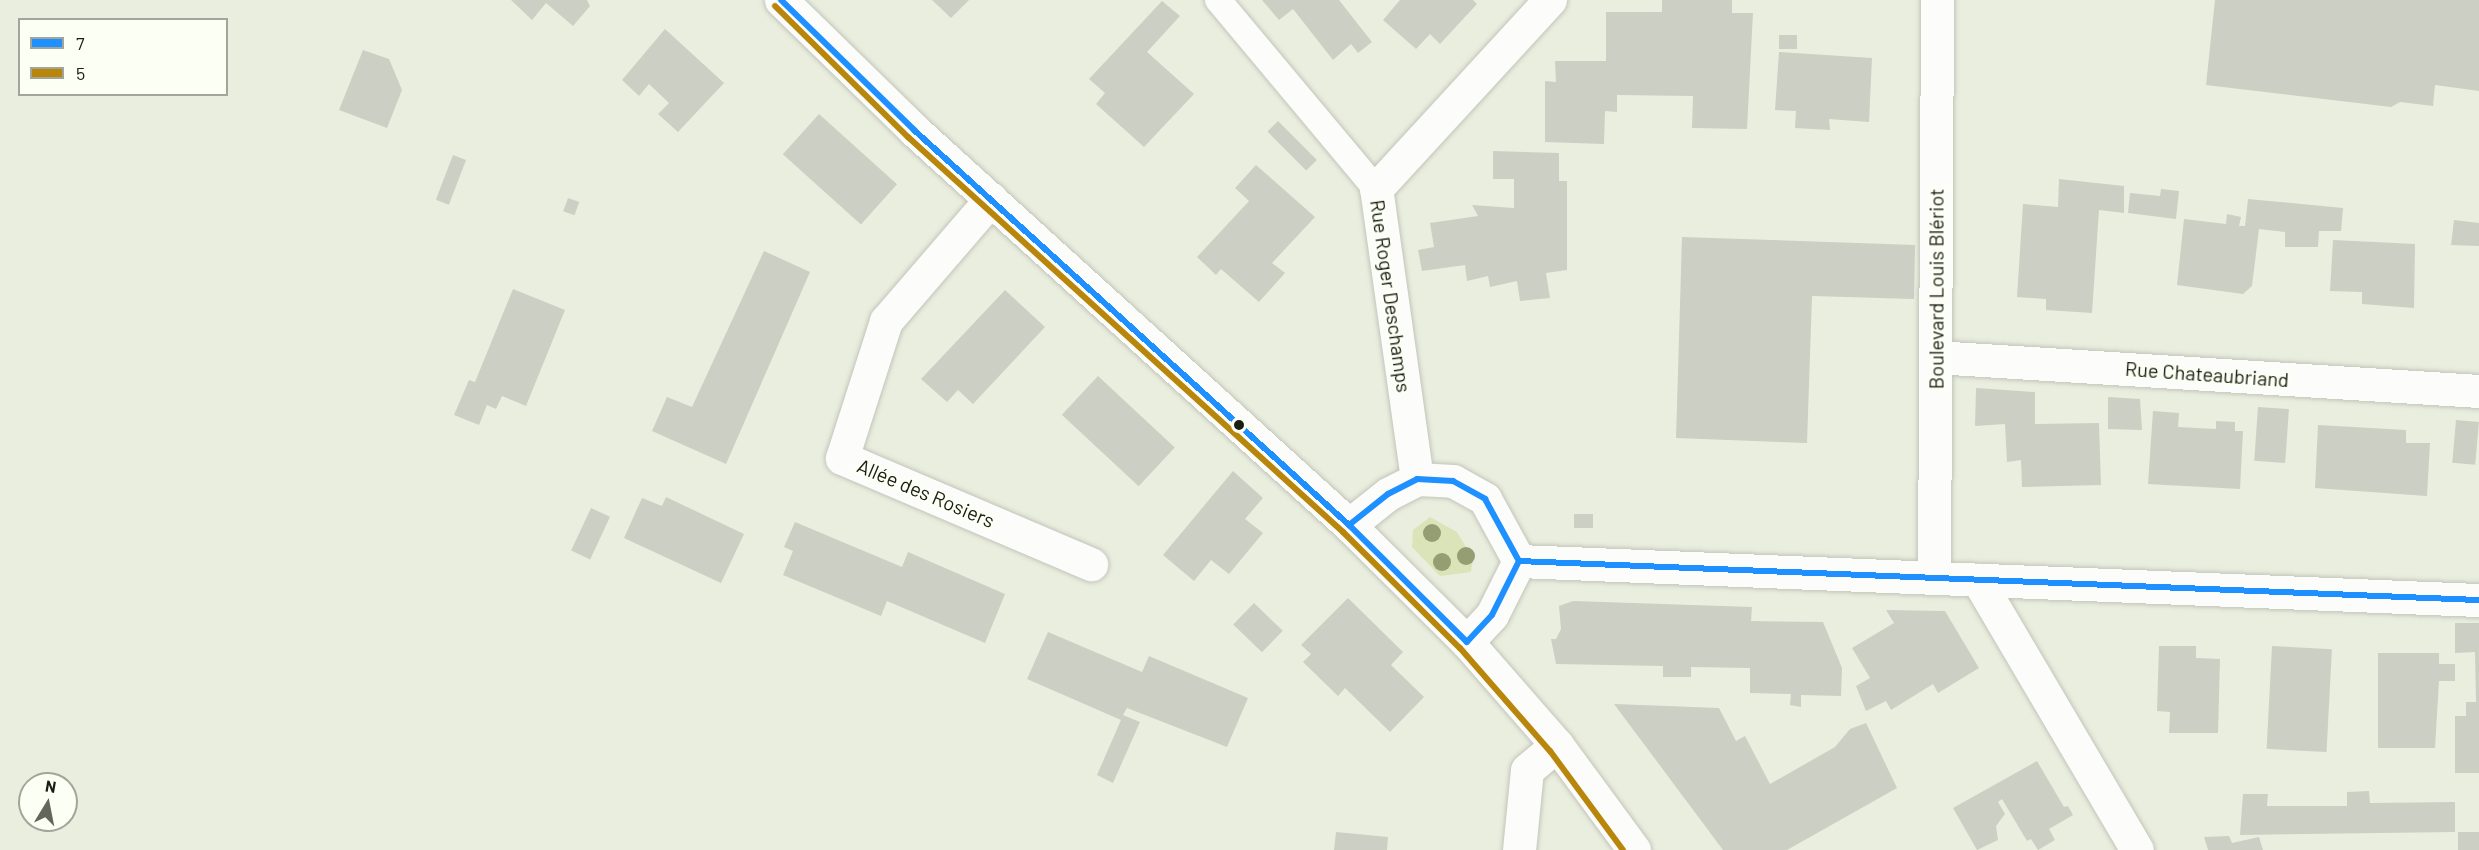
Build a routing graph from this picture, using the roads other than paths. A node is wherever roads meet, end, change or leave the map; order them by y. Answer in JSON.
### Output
{"nodes":[{"id":1,"x":781,"y":0,"type":"edge"},
{"id":2,"x":1218,"y":0,"type":"edge"},
{"id":3,"x":1550,"y":0,"type":"edge"},
{"id":4,"x":1937,"y":0,"type":"edge"},
{"id":5,"x":1376,"y":189,"type":"junction"},
{"id":6,"x":991,"y":199,"type":"junction"},
{"id":7,"x":1935,"y":357,"type":"junction"},
{"id":8,"x":2479,"y":392,"type":"edge"},
{"id":9,"x":1417,"y":479,"type":"junction"},
{"id":10,"x":1349,"y":525,"type":"junction"},
{"id":11,"x":1519,"y":561,"type":"junction"},
{"id":12,"x":1091,"y":564,"type":"dead end"},
{"id":13,"x":1934,"y":578,"type":"junction"},
{"id":14,"x":1978,"y":580,"type":"junction"},
{"id":15,"x":2479,"y":600,"type":"edge"},
{"id":16,"x":1467,"y":642,"type":"junction"},
{"id":17,"x":1557,"y":745,"type":"junction"},
{"id":18,"x":1519,"y":850,"type":"edge"},
{"id":19,"x":1634,"y":850,"type":"edge"},
{"id":20,"x":2137,"y":850,"type":"edge"}],
"edges":[{"from":1,"to":6,"type":"street"},
{"from":2,"to":5,"type":"lane"},
{"from":3,"to":5,"type":"street","name":"Rue Roger Deschamps"},
{"from":4,"to":7,"type":"street","name":"Boulevard Louis Blériot"},
{"from":5,"to":9,"type":"street","name":"Rue Roger Deschamps"},
{"from":6,"to":10,"type":"street"},
{"from":6,"to":12,"type":"street","name":"Allée des Rosiers"},
{"from":7,"to":8,"type":"street","name":"Rue Chateaubriand"},
{"from":7,"to":13,"type":"street","name":"Boulevard Louis Blériot"},
{"from":9,"to":10,"type":"street"},
{"from":9,"to":11,"type":"street"},
{"from":10,"to":16,"type":"street"},
{"from":11,"to":13,"type":"street"},
{"from":11,"to":16,"type":"street"},
{"from":13,"to":14,"type":"street"},
{"from":14,"to":15,"type":"street"},
{"from":14,"to":20,"type":"street"},
{"from":16,"to":17,"type":"street"},
{"from":17,"to":18,"type":"street"},
{"from":17,"to":19,"type":"street"}]}
